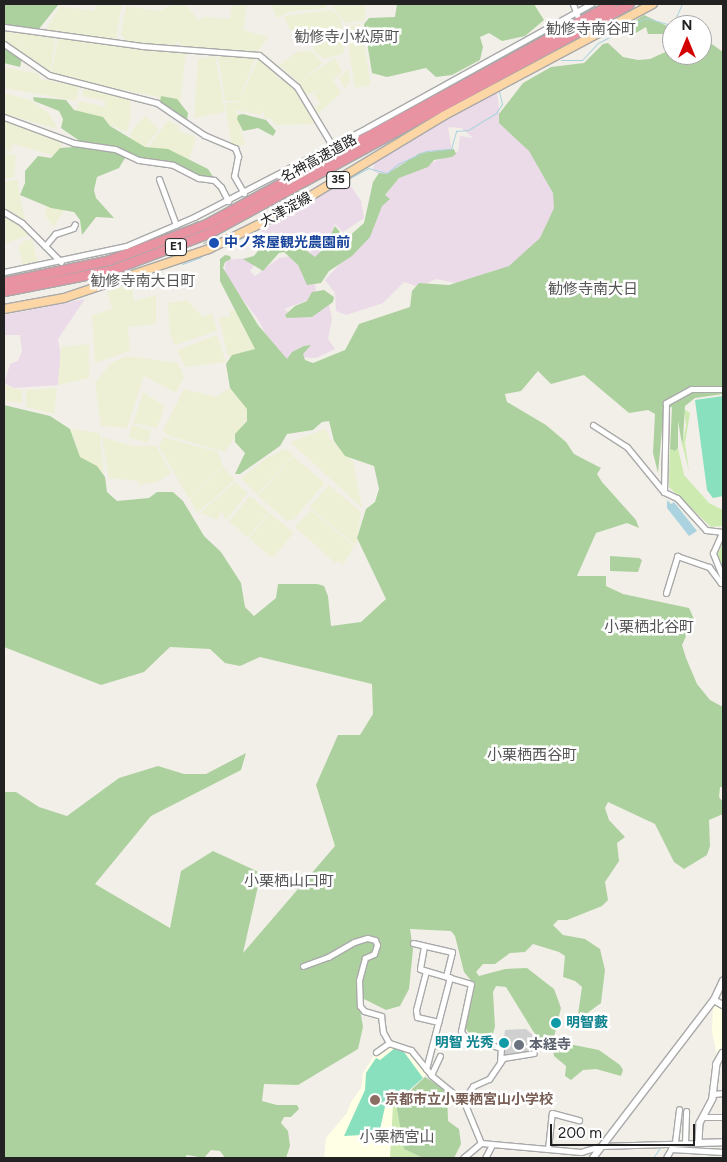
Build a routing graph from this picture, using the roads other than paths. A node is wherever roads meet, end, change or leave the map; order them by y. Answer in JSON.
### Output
{"nodes":[{"id":1,"x":573,"y":4,"type":"edge"},
{"id":2,"x":591,"y":4,"type":"edge"},
{"id":3,"x":611,"y":4,"type":"edge"},
{"id":4,"x":629,"y":4,"type":"edge"},
{"id":5,"x":653,"y":4,"type":"edge"},
{"id":6,"x":576,"y":13,"type":"junction"},
{"id":7,"x":4,"y":27,"type":"edge"},
{"id":8,"x":4,"y":44,"type":"edge"},
{"id":9,"x":4,"y":117,"type":"edge"},
{"id":10,"x":333,"y":147,"type":"junction"},
{"id":11,"x":159,"y":179,"type":"dead end"},
{"id":12,"x":244,"y":193,"type":"junction"},
{"id":13,"x":228,"y":201,"type":"junction"},
{"id":14,"x":4,"y":212,"type":"edge"},
{"id":15,"x":75,"y":224,"type":"dead end"},
{"id":16,"x":176,"y":225,"type":"junction"},
{"id":17,"x":45,"y":246,"type":"junction"},
{"id":18,"x":62,"y":262,"type":"junction"},
{"id":19,"x":4,"y":272,"type":"edge"},
{"id":20,"x":4,"y":282,"type":"edge"},
{"id":21,"x":4,"y":291,"type":"edge"},
{"id":22,"x":4,"y":309,"type":"edge"},
{"id":23,"x":723,"y":389,"type":"edge"},
{"id":24,"x":593,"y":425,"type":"dead end"},
{"id":25,"x":664,"y":492,"type":"junction"},
{"id":26,"x":723,"y":532,"type":"edge"},
{"id":27,"x":666,"y":593,"type":"dead end"},
{"id":28,"x":412,"y":943,"type":"dead end"},
{"id":29,"x":424,"y":946,"type":"junction"},
{"id":30,"x":303,"y":966,"type":"dead end"},
{"id":31,"x":426,"y":971,"type":"junction"},
{"id":32,"x":448,"y":976,"type":"junction"},
{"id":33,"x":723,"y":981,"type":"edge"},
{"id":34,"x":722,"y":988,"type":"edge"},
{"id":35,"x":714,"y":1000,"type":"junction"},
{"id":36,"x":723,"y":1005,"type":"edge"},
{"id":37,"x":438,"y":1022,"type":"junction"},
{"id":38,"x":390,"y":1043,"type":"junction"},
{"id":39,"x":376,"y":1052,"type":"dead end"},
{"id":40,"x":534,"y":1053,"type":"dead end"},
{"id":41,"x":723,"y":1053,"type":"edge"},
{"id":42,"x":440,"y":1056,"type":"dead end"},
{"id":43,"x":500,"y":1061,"type":"junction"},
{"id":44,"x":426,"y":1069,"type":"junction"},
{"id":45,"x":716,"y":1070,"type":"junction"},
{"id":46,"x":723,"y":1070,"type":"edge"},
{"id":47,"x":431,"y":1075,"type":"junction"},
{"id":48,"x":723,"y":1093,"type":"edge"},
{"id":49,"x":714,"y":1094,"type":"junction"},
{"id":50,"x":463,"y":1101,"type":"junction"},
{"id":51,"x":679,"y":1109,"type":"dead end"},
{"id":52,"x":686,"y":1111,"type":"dead end"},
{"id":53,"x":704,"y":1117,"type":"junction"},
{"id":54,"x":723,"y":1117,"type":"edge"},
{"id":55,"x":579,"y":1120,"type":"dead end"},
{"id":56,"x":675,"y":1142,"type":"junction"},
{"id":57,"x":723,"y":1142,"type":"edge"},
{"id":58,"x":481,"y":1143,"type":"junction"},
{"id":59,"x":685,"y":1143,"type":"junction"},
{"id":60,"x":699,"y":1143,"type":"junction"},
{"id":61,"x":492,"y":1145,"type":"junction"},
{"id":62,"x":601,"y":1146,"type":"junction"},
{"id":63,"x":548,"y":1149,"type":"junction"},
{"id":64,"x":554,"y":1150,"type":"junction"},
{"id":65,"x":723,"y":1152,"type":"edge"},
{"id":66,"x":463,"y":1158,"type":"edge"},
{"id":67,"x":485,"y":1158,"type":"edge"},
{"id":68,"x":554,"y":1158,"type":"edge"},
{"id":69,"x":594,"y":1158,"type":"edge"},
{"id":70,"x":666,"y":1158,"type":"edge"}],
"edges":[{"from":1,"to":6,"type":"street"},
{"from":2,"to":6,"type":"street"},
{"from":3,"to":20,"type":"highway","name":"名神高速道路","number":"E1"},
{"from":4,"to":21,"type":"highway","name":"名神高速道路","number":"E1"},
{"from":5,"to":22,"type":"main road","name":"大津淀線","number":"35"},
{"from":6,"to":10,"type":"street"},
{"from":7,"to":10,"type":"street"},
{"from":8,"to":12,"type":"street"},
{"from":9,"to":13,"type":"street"},
{"from":10,"to":12,"type":"street"},
{"from":11,"to":16,"type":"street"},
{"from":12,"to":13,"type":"street"},
{"from":13,"to":16,"type":"street"},
{"from":14,"to":17,"type":"street"},
{"from":15,"to":17,"type":"street"},
{"from":16,"to":18,"type":"street"},
{"from":17,"to":18,"type":"street"},
{"from":18,"to":19,"type":"street"},
{"from":23,"to":25,"type":"street"},
{"from":24,"to":25,"type":"street"},
{"from":25,"to":26,"type":"street"},
{"from":26,"to":27,"type":"street"},
{"from":28,"to":29,"type":"street"},
{"from":29,"to":31,"type":"street"},
{"from":29,"to":32,"type":"street"},
{"from":30,"to":38,"type":"street"},
{"from":31,"to":32,"type":"street"},
{"from":31,"to":37,"type":"street"},
{"from":32,"to":37,"type":"street"},
{"from":32,"to":43,"type":"street"},
{"from":33,"to":34,"type":"street"},
{"from":34,"to":35,"type":"street"},
{"from":35,"to":36,"type":"street"},
{"from":35,"to":62,"type":"street"},
{"from":37,"to":44,"type":"street"},
{"from":38,"to":39,"type":"street"},
{"from":38,"to":44,"type":"street"},
{"from":40,"to":43,"type":"street"},
{"from":41,"to":45,"type":"street"},
{"from":42,"to":47,"type":"street"},
{"from":43,"to":50,"type":"street"},
{"from":44,"to":47,"type":"street"},
{"from":45,"to":46,"type":"street"},
{"from":45,"to":49,"type":"street"},
{"from":47,"to":50,"type":"street"},
{"from":48,"to":49,"type":"street"},
{"from":49,"to":53,"type":"street"},
{"from":50,"to":58,"type":"street"},
{"from":51,"to":56,"type":"street"},
{"from":52,"to":59,"type":"street"},
{"from":53,"to":54,"type":"street"},
{"from":53,"to":60,"type":"street"},
{"from":55,"to":63,"type":"street"},
{"from":56,"to":59,"type":"street"},
{"from":56,"to":62,"type":"street"},
{"from":57,"to":60,"type":"street"},
{"from":58,"to":61,"type":"street"},
{"from":58,"to":66,"type":"street"},
{"from":59,"to":60,"type":"street"},
{"from":61,"to":63,"type":"street"},
{"from":61,"to":67,"type":"street"},
{"from":62,"to":64,"type":"street"},
{"from":62,"to":69,"type":"street"},
{"from":63,"to":64,"type":"street"},
{"from":64,"to":68,"type":"street"},
{"from":65,"to":70,"type":"street"}]}
